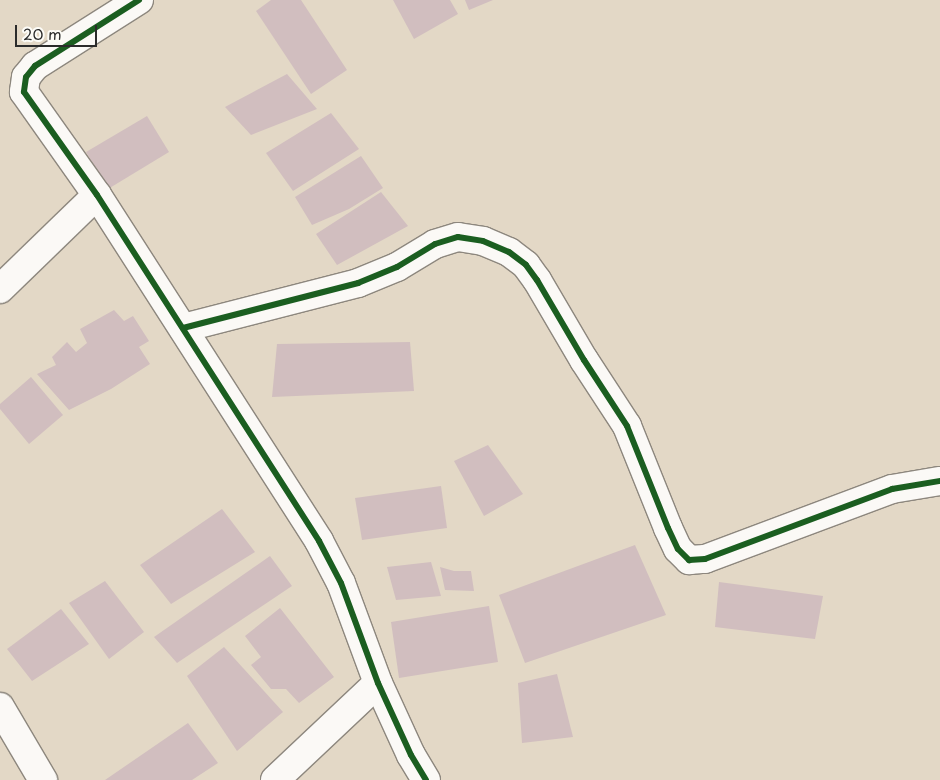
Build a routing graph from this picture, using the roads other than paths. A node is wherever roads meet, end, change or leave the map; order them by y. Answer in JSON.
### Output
{"nodes":[{"id":1,"x":139,"y":0,"type":"edge"},
{"id":2,"x":98,"y":195,"type":"junction"},
{"id":3,"x":0,"y":289,"type":"edge"},
{"id":4,"x":183,"y":328,"type":"junction"},
{"id":5,"x":940,"y":481,"type":"edge"},
{"id":6,"x":378,"y":683,"type":"junction"},
{"id":7,"x":0,"y":707,"type":"edge"},
{"id":8,"x":44,"y":780,"type":"edge"},
{"id":9,"x":275,"y":780,"type":"edge"},
{"id":10,"x":426,"y":780,"type":"edge"}],
"edges":[{"from":1,"to":2,"type":"street"},
{"from":2,"to":3,"type":"street"},
{"from":2,"to":4,"type":"street"},
{"from":4,"to":5,"type":"street"},
{"from":4,"to":6,"type":"street"},
{"from":6,"to":9,"type":"street"},
{"from":6,"to":10,"type":"street"},
{"from":7,"to":8,"type":"street"}]}
